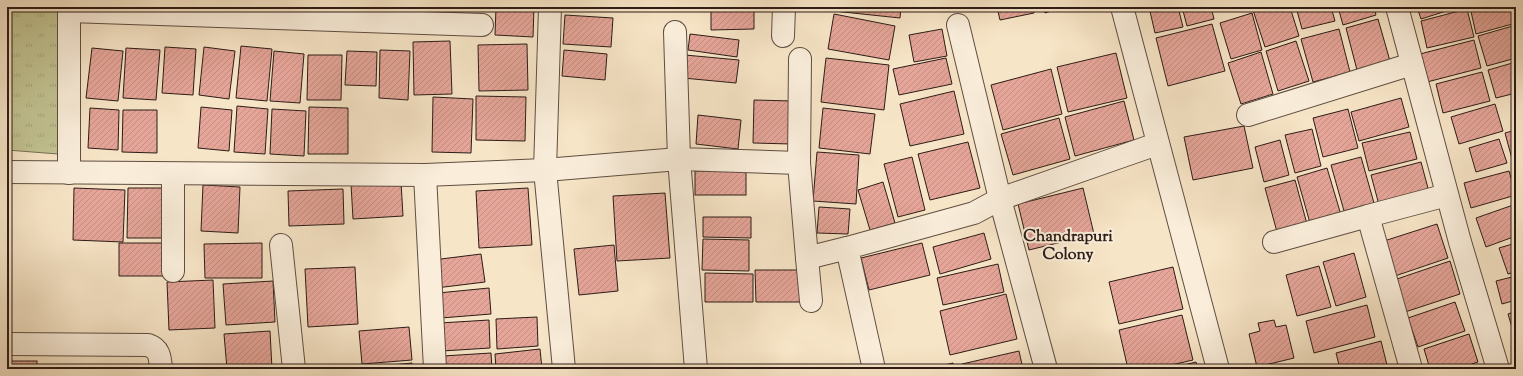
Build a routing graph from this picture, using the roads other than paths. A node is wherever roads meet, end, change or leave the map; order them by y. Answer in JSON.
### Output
{"nodes":[{"id":1,"x":550,"y":7,"type":"edge"},
{"id":2,"x":784,"y":7,"type":"edge"},
{"id":3,"x":1122,"y":7,"type":"edge"},
{"id":4,"x":1397,"y":7,"type":"edge"},
{"id":5,"x":69,"y":9,"type":"edge"},
{"id":6,"x":215,"y":12,"type":"edge"},
{"id":7,"x":482,"y":25,"type":"dead end"},
{"id":8,"x":958,"y":25,"type":"dead end"},
{"id":9,"x":675,"y":32,"type":"dead end"},
{"id":10,"x":783,"y":36,"type":"dead end"},
{"id":11,"x":800,"y":59,"type":"dead end"},
{"id":12,"x":1412,"y":64,"type":"junction"},
{"id":13,"x":1248,"y":115,"type":"dead end"},
{"id":14,"x":1157,"y":144,"type":"junction"},
{"id":15,"x":679,"y":159,"type":"junction"},
{"id":16,"x":800,"y":163,"type":"junction"},
{"id":17,"x":545,"y":170,"type":"junction"},
{"id":18,"x":7,"y":172,"type":"edge"},
{"id":19,"x":69,"y":173,"type":"junction"},
{"id":20,"x":173,"y":174,"type":"junction"},
{"id":21,"x":425,"y":175,"type":"junction"},
{"id":22,"x":1447,"y":195,"type":"junction"},
{"id":23,"x":1000,"y":199,"type":"junction"},
{"id":24,"x":1368,"y":216,"type":"junction"},
{"id":25,"x":1274,"y":242,"type":"dead end"},
{"id":26,"x":281,"y":245,"type":"dead end"},
{"id":27,"x":847,"y":248,"type":"junction"},
{"id":28,"x":808,"y":258,"type":"junction"},
{"id":29,"x":173,"y":271,"type":"dead end"},
{"id":30,"x":811,"y":301,"type":"dead end"},
{"id":31,"x":7,"y":344,"type":"edge"},
{"id":32,"x":1410,"y":365,"type":"dead end"},
{"id":33,"x":161,"y":369,"type":"edge"},
{"id":34,"x":294,"y":369,"type":"edge"},
{"id":35,"x":435,"y":369,"type":"edge"},
{"id":36,"x":564,"y":369,"type":"edge"},
{"id":37,"x":696,"y":369,"type":"edge"},
{"id":38,"x":874,"y":369,"type":"edge"},
{"id":39,"x":1046,"y":369,"type":"edge"},
{"id":40,"x":1218,"y":369,"type":"edge"},
{"id":41,"x":1498,"y":369,"type":"edge"}],
"edges":[{"from":1,"to":17,"type":"street"},
{"from":2,"to":10,"type":"street"},
{"from":3,"to":14,"type":"street"},
{"from":4,"to":12,"type":"street"},
{"from":5,"to":6,"type":"street"},
{"from":5,"to":19,"type":"street"},
{"from":6,"to":7,"type":"street"},
{"from":8,"to":23,"type":"street"},
{"from":9,"to":15,"type":"street"},
{"from":11,"to":16,"type":"street"},
{"from":12,"to":13,"type":"street"},
{"from":12,"to":22,"type":"street"},
{"from":14,"to":23,"type":"street"},
{"from":14,"to":40,"type":"street"},
{"from":15,"to":16,"type":"street"},
{"from":15,"to":17,"type":"street"},
{"from":15,"to":37,"type":"street"},
{"from":16,"to":28,"type":"street"},
{"from":17,"to":21,"type":"street"},
{"from":17,"to":36,"type":"street"},
{"from":18,"to":19,"type":"street"},
{"from":19,"to":20,"type":"street"},
{"from":20,"to":21,"type":"street"},
{"from":20,"to":29,"type":"street"},
{"from":21,"to":35,"type":"street"},
{"from":22,"to":24,"type":"street"},
{"from":22,"to":41,"type":"street"},
{"from":23,"to":27,"type":"street"},
{"from":23,"to":39,"type":"street"},
{"from":24,"to":25,"type":"street"},
{"from":24,"to":32,"type":"street"},
{"from":26,"to":34,"type":"street"},
{"from":27,"to":28,"type":"street"},
{"from":27,"to":38,"type":"street"},
{"from":28,"to":30,"type":"street"},
{"from":31,"to":33,"type":"street"}]}
